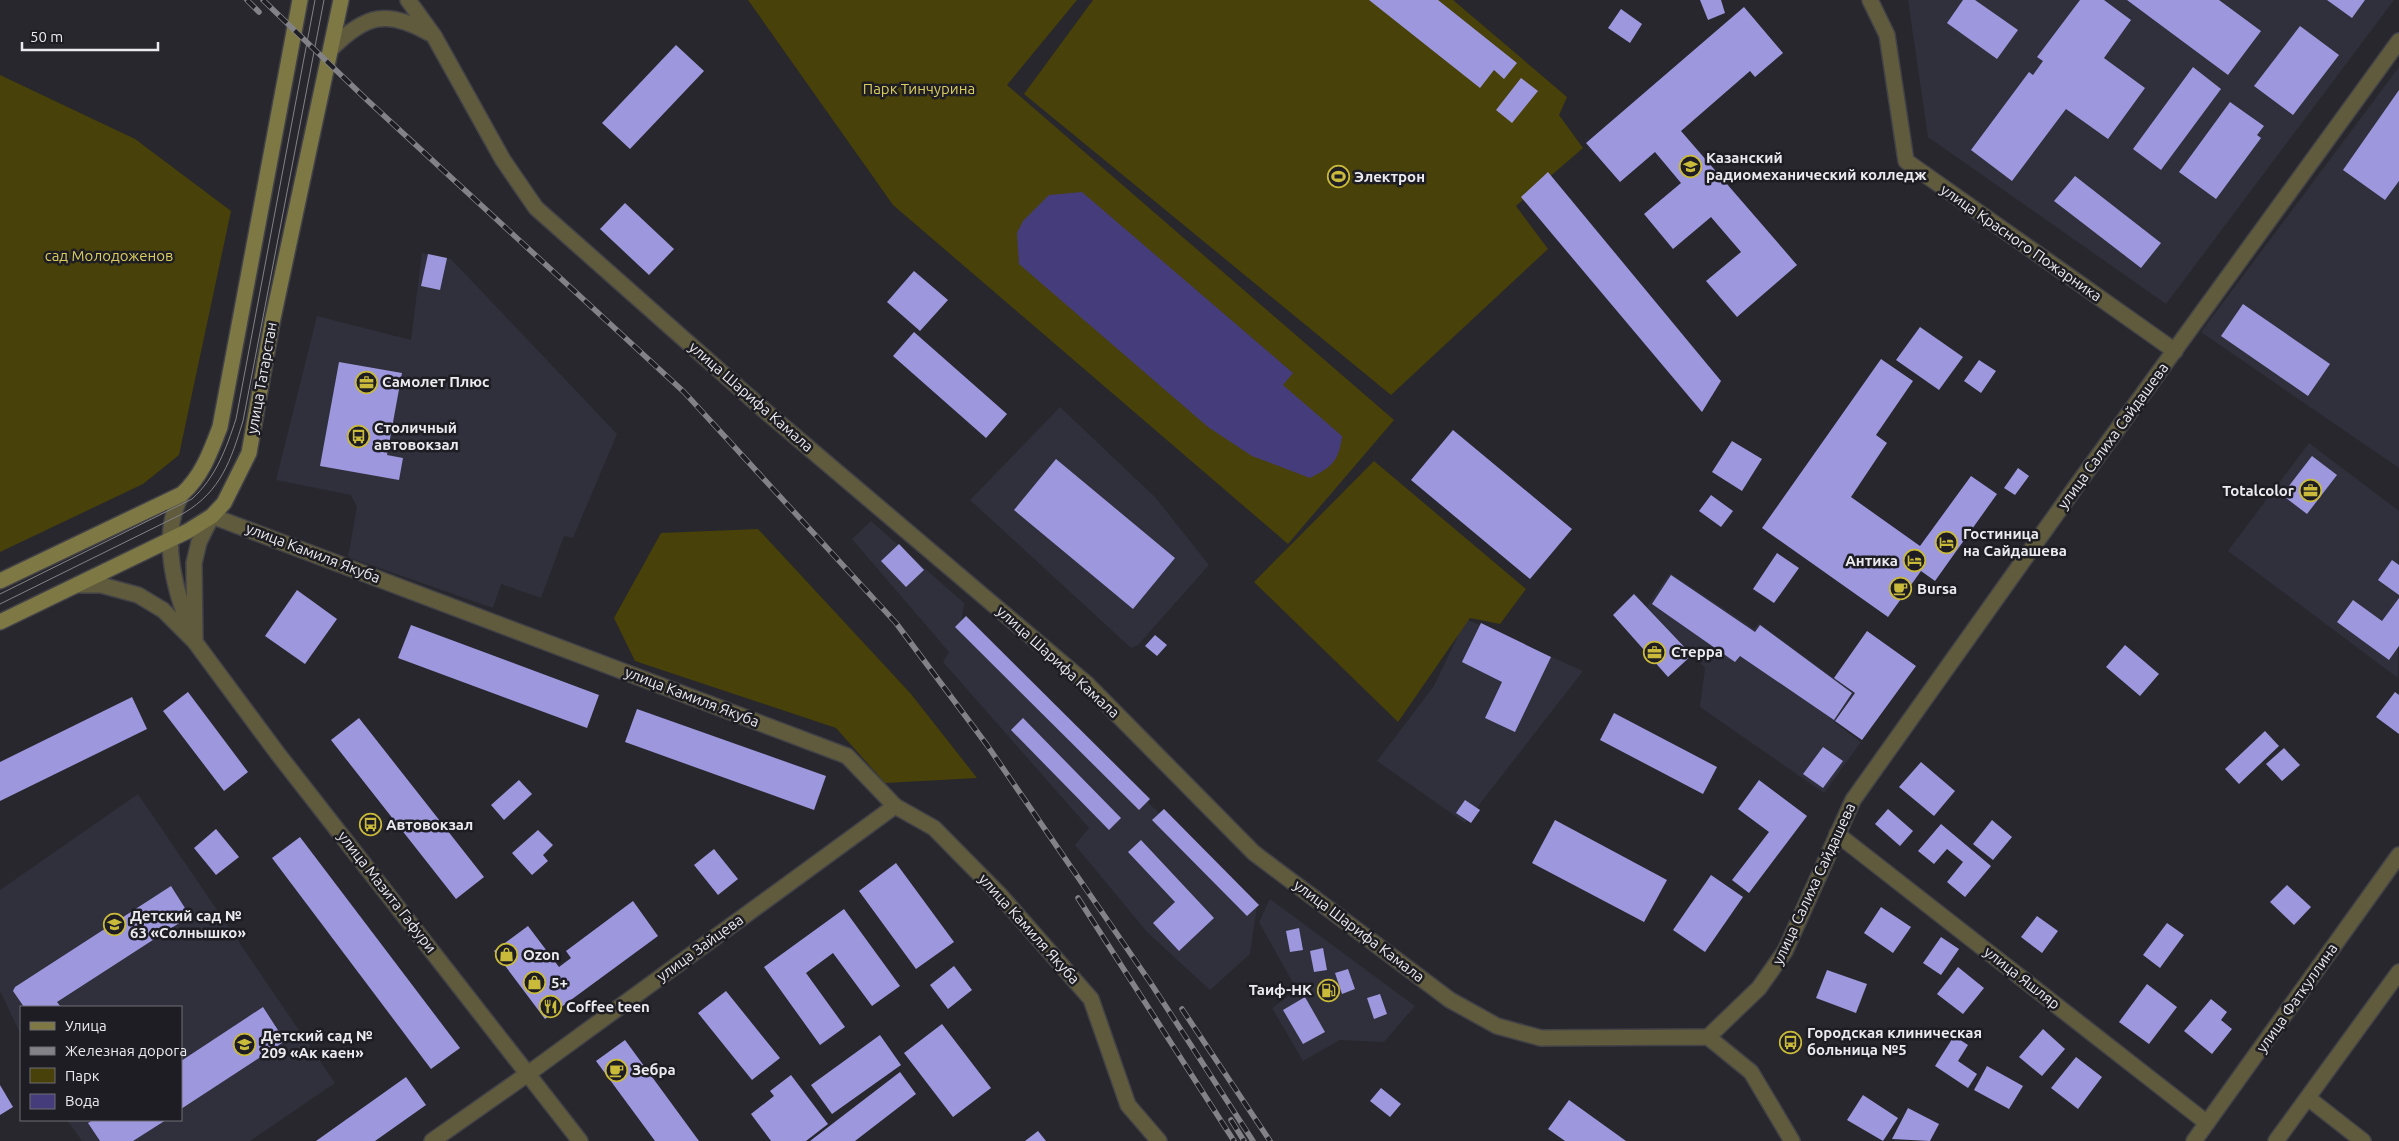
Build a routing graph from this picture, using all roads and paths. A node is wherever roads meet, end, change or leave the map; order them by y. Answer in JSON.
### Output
{"nodes":[{"id":1,"x":300,"y":0,"type":"edge"},
{"id":2,"x":341,"y":0,"type":"edge"},
{"id":3,"x":408,"y":0,"type":"edge"},
{"id":4,"x":1870,"y":0,"type":"edge"},
{"id":5,"x":434,"y":36,"type":"junction"},
{"id":6,"x":2399,"y":41,"type":"edge"},
{"id":7,"x":332,"y":48,"type":"junction"},
{"id":8,"x":2175,"y":351,"type":"junction"},
{"id":9,"x":182,"y":494,"type":"junction"},
{"id":10,"x":212,"y":516,"type":"junction"},
{"id":11,"x":171,"y":541,"type":"junction"},
{"id":12,"x":0,"y":580,"type":"edge"},
{"id":13,"x":78,"y":585,"type":"junction"},
{"id":14,"x":0,"y":622,"type":"edge"},
{"id":15,"x":195,"y":642,"type":"junction"},
{"id":16,"x":894,"y":806,"type":"junction"},
{"id":17,"x":1837,"y":834,"type":"junction"},
{"id":18,"x":2399,"y":854,"type":"edge"},
{"id":19,"x":2399,"y":972,"type":"edge"},
{"id":20,"x":1708,"y":1037,"type":"junction"},
{"id":21,"x":529,"y":1074,"type":"junction"},
{"id":22,"x":2308,"y":1098,"type":"junction"},
{"id":23,"x":2207,"y":1123,"type":"junction"},
{"id":24,"x":432,"y":1141,"type":"edge"},
{"id":25,"x":580,"y":1141,"type":"edge"},
{"id":26,"x":1159,"y":1141,"type":"edge"},
{"id":27,"x":1792,"y":1141,"type":"edge"},
{"id":28,"x":2194,"y":1141,"type":"edge"},
{"id":29,"x":2276,"y":1141,"type":"edge"},
{"id":30,"x":2362,"y":1141,"type":"edge"}],
"edges":[{"from":1,"to":9,"type":"main road"},
{"from":2,"to":7,"type":"main road","name":"улица Татарстан"},
{"from":3,"to":5,"type":"street","name":"улица Шарифа Камала"},
{"from":4,"to":8,"type":"street","name":"улица Красного Пожарника"},
{"from":5,"to":7,"type":"street"},
{"from":5,"to":20,"type":"street","name":"улица Шарифа Камала"},
{"from":6,"to":8,"type":"street","name":"улица Салиха Сайдашева"},
{"from":7,"to":10,"type":"main road","name":"улица Татарстан"},
{"from":8,"to":17,"type":"street","name":"улица Салиха Сайдашева"},
{"from":9,"to":11,"type":"street","name":"улица Мазита Гафури"},
{"from":9,"to":12,"type":"main road"},
{"from":10,"to":11,"type":"main road","name":"улица Татарстан"},
{"from":10,"to":15,"type":"street"},
{"from":10,"to":16,"type":"street","name":"улица Камиля Якуба"},
{"from":11,"to":13,"type":"main road","name":"улица Татарстан"},
{"from":11,"to":15,"type":"street","name":"улица Мазита Гафури"},
{"from":13,"to":14,"type":"main road","name":"улица Татарстан"},
{"from":13,"to":15,"type":"street","name":"улица Мазита Гафури"},
{"from":15,"to":21,"type":"street","name":"улица Мазита Гафури"},
{"from":16,"to":21,"type":"street","name":"улица Зайцева"},
{"from":16,"to":26,"type":"street","name":"улица Камиля Якуба"},
{"from":17,"to":20,"type":"street","name":"улица Салиха Сайдашева"},
{"from":17,"to":23,"type":"street","name":"улица Яшляр"},
{"from":18,"to":23,"type":"street","name":"улица Фаткуллина"},
{"from":19,"to":22,"type":"street"},
{"from":20,"to":27,"type":"street"},
{"from":21,"to":24,"type":"street","name":"улица Зайцева"},
{"from":21,"to":25,"type":"street","name":"улица Мазита Гафури"},
{"from":22,"to":29,"type":"street"},
{"from":22,"to":30,"type":"street"},
{"from":23,"to":28,"type":"street","name":"улица Фаткуллина"}]}
